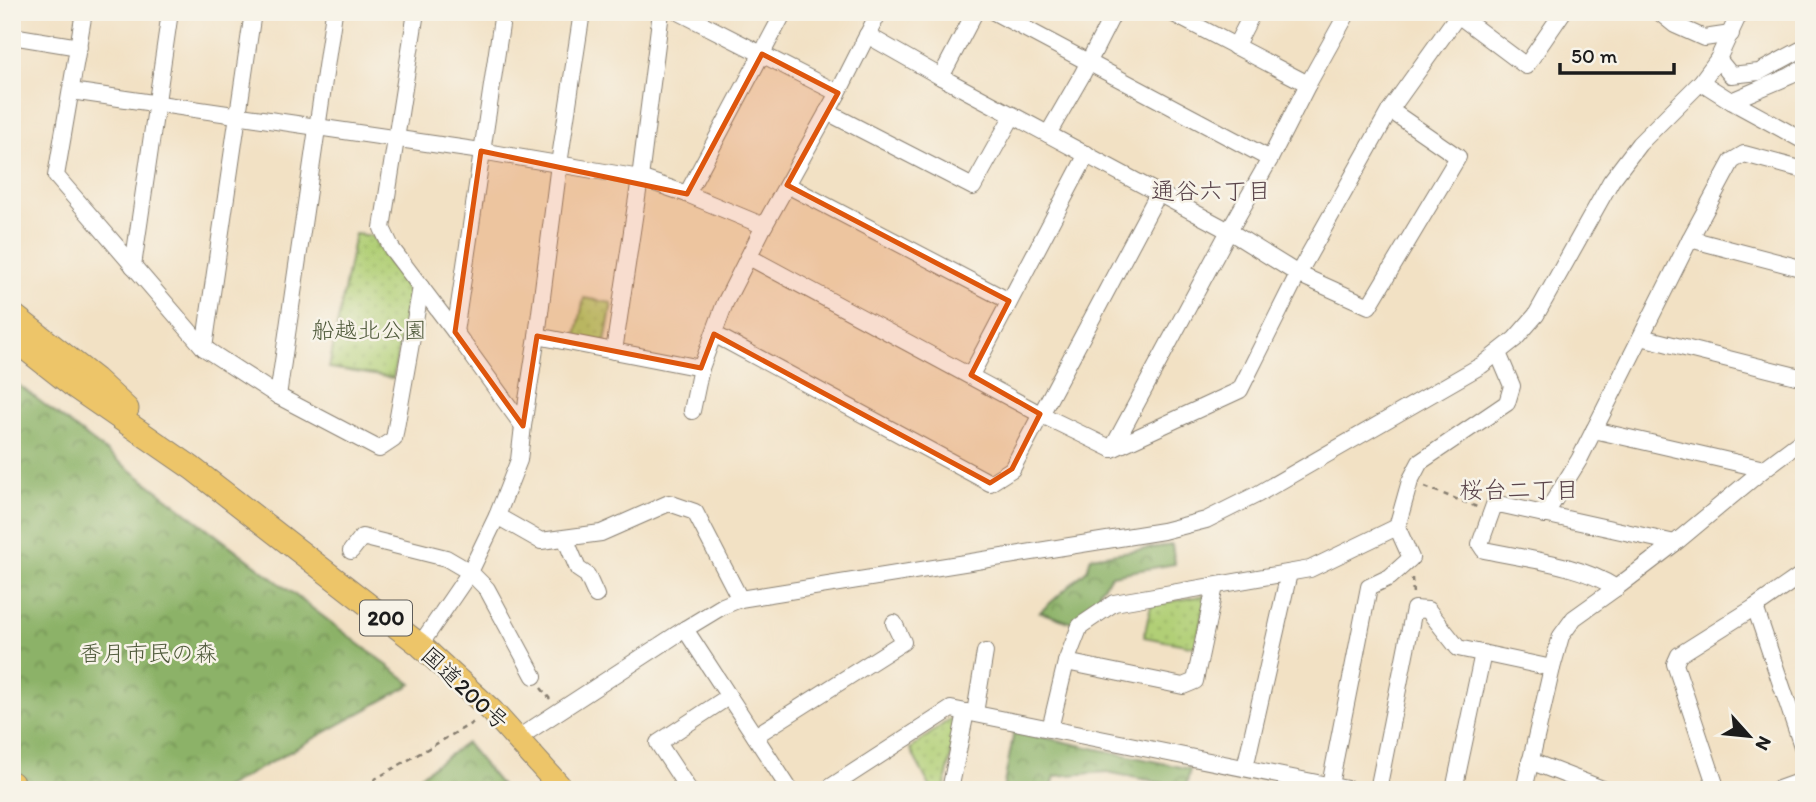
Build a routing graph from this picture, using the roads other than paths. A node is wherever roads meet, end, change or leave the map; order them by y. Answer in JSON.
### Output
{"nodes":[{"id":1,"x":84,"y":12,"type":"edge"},
{"id":2,"x":170,"y":12,"type":"edge"},
{"id":3,"x":253,"y":12,"type":"edge"},
{"id":4,"x":334,"y":12,"type":"edge"},
{"id":5,"x":416,"y":12,"type":"edge"},
{"id":6,"x":503,"y":12,"type":"edge"},
{"id":7,"x":582,"y":12,"type":"edge"},
{"id":8,"x":661,"y":12,"type":"edge"},
{"id":9,"x":680,"y":12,"type":"edge"},
{"id":10,"x":784,"y":12,"type":"edge"},
{"id":11,"x":879,"y":12,"type":"edge"},
{"id":12,"x":975,"y":12,"type":"edge"},
{"id":13,"x":994,"y":12,"type":"edge"},
{"id":14,"x":1114,"y":12,"type":"edge"},
{"id":15,"x":1170,"y":12,"type":"edge"},
{"id":16,"x":1253,"y":12,"type":"edge"},
{"id":17,"x":1348,"y":12,"type":"edge"},
{"id":18,"x":1563,"y":12,"type":"edge"},
{"id":19,"x":1659,"y":12,"type":"edge"},
{"id":20,"x":1740,"y":12,"type":"edge"},
{"id":21,"x":1456,"y":14,"type":"edge"},
{"id":22,"x":1731,"y":34,"type":"junction"},
{"id":23,"x":867,"y":35,"type":"junction"},
{"id":24,"x":12,"y":36,"type":"edge"},
{"id":25,"x":79,"y":47,"type":"junction"},
{"id":26,"x":1235,"y":47,"type":"junction"},
{"id":27,"x":1804,"y":48,"type":"edge"},
{"id":28,"x":762,"y":54,"type":"junction"},
{"id":29,"x":1718,"y":59,"type":"junction"},
{"id":30,"x":1088,"y":61,"type":"junction"},
{"id":31,"x":1804,"y":68,"type":"edge"},
{"id":32,"x":941,"y":77,"type":"junction"},
{"id":33,"x":1701,"y":82,"type":"junction"},
{"id":34,"x":1308,"y":84,"type":"junction"},
{"id":35,"x":71,"y":91,"type":"junction"},
{"id":36,"x":838,"y":93,"type":"junction"},
{"id":37,"x":1731,"y":101,"type":"junction"},
{"id":38,"x":158,"y":104,"type":"junction"},
{"id":39,"x":1390,"y":110,"type":"junction"},
{"id":40,"x":827,"y":112,"type":"junction"},
{"id":41,"x":239,"y":115,"type":"junction"},
{"id":42,"x":1013,"y":115,"type":"junction"},
{"id":43,"x":317,"y":127,"type":"junction"},
{"id":44,"x":1048,"y":134,"type":"junction"},
{"id":45,"x":397,"y":140,"type":"junction"},
{"id":46,"x":1804,"y":141,"type":"edge"},
{"id":47,"x":481,"y":151,"type":"junction"},
{"id":48,"x":1087,"y":154,"type":"junction"},
{"id":49,"x":1270,"y":159,"type":"junction"},
{"id":50,"x":559,"y":164,"type":"junction"},
{"id":51,"x":1804,"y":170,"type":"edge"},
{"id":52,"x":639,"y":178,"type":"junction"},
{"id":53,"x":787,"y":185,"type":"junction"},
{"id":54,"x":687,"y":194,"type":"junction"},
{"id":55,"x":1158,"y":194,"type":"junction"},
{"id":56,"x":764,"y":226,"type":"junction"},
{"id":57,"x":1229,"y":231,"type":"junction"},
{"id":58,"x":1690,"y":239,"type":"junction"},
{"id":59,"x":749,"y":257,"type":"junction"},
{"id":60,"x":133,"y":266,"type":"junction"},
{"id":61,"x":1804,"y":269,"type":"edge"},
{"id":62,"x":1298,"y":274,"type":"junction"},
{"id":63,"x":421,"y":287,"type":"junction"},
{"id":64,"x":1009,"y":301,"type":"junction"},
{"id":65,"x":12,"y":314,"type":"edge"},
{"id":66,"x":456,"y":332,"type":"junction"},
{"id":67,"x":714,"y":334,"type":"junction"},
{"id":68,"x":537,"y":336,"type":"junction"},
{"id":69,"x":1641,"y":337,"type":"junction"},
{"id":70,"x":12,"y":338,"type":"edge"},
{"id":71,"x":204,"y":348,"type":"junction"},
{"id":72,"x":614,"y":351,"type":"junction"},
{"id":73,"x":1498,"y":353,"type":"junction"},
{"id":74,"x":701,"y":369,"type":"junction"},
{"id":75,"x":971,"y":375,"type":"junction"},
{"id":76,"x":1804,"y":378,"type":"edge"},
{"id":77,"x":278,"y":396,"type":"junction"},
{"id":78,"x":692,"y":411,"type":"dead end"},
{"id":79,"x":1040,"y":414,"type":"junction"},
{"id":80,"x":523,"y":426,"type":"junction"},
{"id":81,"x":1594,"y":429,"type":"junction"},
{"id":82,"x":1804,"y":439,"type":"edge"},
{"id":83,"x":1112,"y":449,"type":"junction"},
{"id":84,"x":192,"y":468,"type":"junction"},
{"id":85,"x":1764,"y":469,"type":"junction"},
{"id":86,"x":1545,"y":515,"type":"junction"},
{"id":87,"x":497,"y":516,"type":"junction"},
{"id":88,"x":1397,"y":527,"type":"junction"},
{"id":89,"x":565,"y":538,"type":"junction"},
{"id":90,"x":1675,"y":543,"type":"junction"},
{"id":91,"x":351,"y":551,"type":"dead end"},
{"id":92,"x":470,"y":572,"type":"junction"},
{"id":93,"x":1289,"y":573,"type":"junction"},
{"id":94,"x":1804,"y":573,"type":"edge"},
{"id":95,"x":1215,"y":586,"type":"junction"},
{"id":96,"x":1616,"y":589,"type":"junction"},
{"id":97,"x":596,"y":595,"type":"dead end"},
{"id":98,"x":740,"y":599,"type":"junction"},
{"id":99,"x":1755,"y":607,"type":"junction"},
{"id":100,"x":894,"y":622,"type":"dead end"},
{"id":101,"x":685,"y":629,"type":"junction"},
{"id":102,"x":420,"y":645,"type":"junction"},
{"id":103,"x":985,"y":652,"type":"dead end"},
{"id":104,"x":1483,"y":653,"type":"junction"},
{"id":105,"x":1066,"y":662,"type":"junction"},
{"id":106,"x":1552,"y":668,"type":"junction"},
{"id":107,"x":534,"y":676,"type":"road end"},
{"id":108,"x":728,"y":696,"type":"junction"},
{"id":109,"x":970,"y":713,"type":"junction"},
{"id":110,"x":1050,"y":729,"type":"junction"},
{"id":111,"x":755,"y":736,"type":"junction"},
{"id":112,"x":518,"y":738,"type":"junction"},
{"id":113,"x":1804,"y":752,"type":"edge"},
{"id":114,"x":1530,"y":761,"type":"junction"},
{"id":115,"x":1245,"y":768,"type":"junction"},
{"id":116,"x":1804,"y":780,"type":"edge"},
{"id":117,"x":12,"y":783,"type":"edge"},
{"id":118,"x":1330,"y":785,"type":"junction"},
{"id":119,"x":15,"y":790,"type":"edge"},
{"id":120,"x":562,"y":790,"type":"edge"},
{"id":121,"x":689,"y":790,"type":"edge"},
{"id":122,"x":790,"y":790,"type":"edge"},
{"id":123,"x":826,"y":790,"type":"edge"},
{"id":124,"x":950,"y":790,"type":"edge"},
{"id":125,"x":1352,"y":790,"type":"edge"},
{"id":126,"x":1378,"y":790,"type":"edge"},
{"id":127,"x":1454,"y":790,"type":"edge"},
{"id":128,"x":1524,"y":790,"type":"edge"},
{"id":129,"x":1605,"y":790,"type":"edge"},
{"id":130,"x":1717,"y":790,"type":"edge"},
{"id":131,"x":1776,"y":790,"type":"edge"}],
"edges":[{"from":1,"to":25,"type":"street"},
{"from":2,"to":38,"type":"street"},
{"from":3,"to":41,"type":"street"},
{"from":4,"to":43,"type":"street"},
{"from":5,"to":45,"type":"street"},
{"from":6,"to":47,"type":"street"},
{"from":7,"to":50,"type":"street"},
{"from":8,"to":52,"type":"street"},
{"from":9,"to":28,"type":"street"},
{"from":10,"to":28,"type":"street"},
{"from":11,"to":23,"type":"street"},
{"from":12,"to":32,"type":"street"},
{"from":13,"to":30,"type":"street"},
{"from":14,"to":30,"type":"street"},
{"from":15,"to":26,"type":"street"},
{"from":16,"to":26,"type":"street"},
{"from":17,"to":34,"type":"street"},
{"from":18,"to":21,"type":"street"},
{"from":19,"to":22,"type":"street"},
{"from":20,"to":22,"type":"street"},
{"from":21,"to":39,"type":"street"},
{"from":22,"to":29,"type":"street"},
{"from":23,"to":32,"type":"street"},
{"from":23,"to":36,"type":"street"},
{"from":24,"to":25,"type":"street"},
{"from":25,"to":35,"type":"street"},
{"from":26,"to":34,"type":"street"},
{"from":27,"to":29,"type":"street"},
{"from":28,"to":36,"type":"street"},
{"from":28,"to":54,"type":"street"},
{"from":29,"to":33,"type":"street"},
{"from":30,"to":44,"type":"street"},
{"from":30,"to":49,"type":"street"},
{"from":31,"to":37,"type":"street"},
{"from":32,"to":42,"type":"street"},
{"from":33,"to":37,"type":"street"},
{"from":33,"to":73,"type":"street"},
{"from":34,"to":49,"type":"street"},
{"from":35,"to":38,"type":"street"},
{"from":35,"to":60,"type":"street"},
{"from":36,"to":40,"type":"street"},
{"from":37,"to":46,"type":"street"},
{"from":38,"to":41,"type":"street"},
{"from":38,"to":60,"type":"street"},
{"from":39,"to":62,"type":"street"},
{"from":39,"to":62,"type":"street"},
{"from":40,"to":42,"type":"street"},
{"from":40,"to":53,"type":"street"},
{"from":41,"to":43,"type":"street"},
{"from":41,"to":71,"type":"street"},
{"from":42,"to":44,"type":"street"},
{"from":43,"to":45,"type":"street"},
{"from":43,"to":77,"type":"street"},
{"from":44,"to":48,"type":"street"},
{"from":45,"to":47,"type":"street"},
{"from":45,"to":63,"type":"street"},
{"from":47,"to":50,"type":"street"},
{"from":47,"to":66,"type":"street"},
{"from":48,"to":55,"type":"street"},
{"from":48,"to":64,"type":"street"},
{"from":49,"to":57,"type":"street"},
{"from":50,"to":52,"type":"street"},
{"from":50,"to":68,"type":"street"},
{"from":51,"to":58,"type":"street"},
{"from":52,"to":54,"type":"street"},
{"from":52,"to":72,"type":"street"},
{"from":53,"to":56,"type":"street"},
{"from":53,"to":64,"type":"street"},
{"from":54,"to":56,"type":"street"},
{"from":55,"to":57,"type":"street"},
{"from":55,"to":79,"type":"street"},
{"from":56,"to":59,"type":"street"},
{"from":57,"to":62,"type":"street"},
{"from":57,"to":83,"type":"street"},
{"from":58,"to":61,"type":"street"},
{"from":58,"to":69,"type":"street"},
{"from":59,"to":67,"type":"street"},
{"from":59,"to":75,"type":"street"},
{"from":60,"to":71,"type":"street"},
{"from":62,"to":83,"type":"street"},
{"from":63,"to":66,"type":"street"},
{"from":63,"to":77,"type":"street"},
{"from":64,"to":75,"type":"street"},
{"from":65,"to":84,"type":"highway","name":"国道200号","number":"200"},
{"from":66,"to":80,"type":"street"},
{"from":67,"to":74,"type":"street"},
{"from":67,"to":79,"type":"street"},
{"from":68,"to":72,"type":"street"},
{"from":68,"to":80,"type":"street"},
{"from":69,"to":76,"type":"street"},
{"from":69,"to":81,"type":"street"},
{"from":70,"to":84,"type":"highway","name":"国道200号","number":"200"},
{"from":71,"to":77,"type":"street"},
{"from":72,"to":74,"type":"street"},
{"from":73,"to":88,"type":"street"},
{"from":73,"to":98,"type":"street"},
{"from":74,"to":78,"type":"street"},
{"from":75,"to":79,"type":"street"},
{"from":79,"to":83,"type":"street"},
{"from":80,"to":87,"type":"street"},
{"from":81,"to":85,"type":"street"},
{"from":81,"to":86,"type":"street"},
{"from":82,"to":85,"type":"street"},
{"from":84,"to":102,"type":"highway","name":"国道200号","number":"200"},
{"from":85,"to":90,"type":"street"},
{"from":86,"to":90,"type":"street"},
{"from":86,"to":96,"type":"street"},
{"from":87,"to":89,"type":"street"},
{"from":87,"to":92,"type":"street"},
{"from":88,"to":93,"type":"street"},
{"from":88,"to":118,"type":"street"},
{"from":89,"to":97,"type":"street"},
{"from":89,"to":98,"type":"street"},
{"from":90,"to":96,"type":"street"},
{"from":91,"to":92,"type":"street"},
{"from":92,"to":102,"type":"street"},
{"from":92,"to":107,"type":"street"},
{"from":93,"to":95,"type":"street"},
{"from":93,"to":115,"type":"street"},
{"from":94,"to":99,"type":"street"},
{"from":95,"to":105,"type":"street"},
{"from":95,"to":105,"type":"street"},
{"from":96,"to":106,"type":"street"},
{"from":98,"to":101,"type":"street"},
{"from":99,"to":113,"type":"street"},
{"from":99,"to":130,"type":"street"},
{"from":100,"to":111,"type":"street"},
{"from":101,"to":108,"type":"street"},
{"from":101,"to":112,"type":"street"},
{"from":102,"to":112,"type":"highway","name":"国道200号","number":"200"},
{"from":103,"to":109,"type":"street"},
{"from":104,"to":106,"type":"street"},
{"from":104,"to":126,"type":"street"},
{"from":104,"to":127,"type":"street"},
{"from":105,"to":110,"type":"street"},
{"from":106,"to":114,"type":"street"},
{"from":108,"to":111,"type":"street"},
{"from":108,"to":121,"type":"street"},
{"from":109,"to":110,"type":"street"},
{"from":109,"to":123,"type":"street"},
{"from":109,"to":124,"type":"street"},
{"from":110,"to":115,"type":"street"},
{"from":111,"to":122,"type":"street"},
{"from":112,"to":120,"type":"highway","name":"国道200号","number":"200"},
{"from":114,"to":128,"type":"street"},
{"from":114,"to":129,"type":"street"},
{"from":115,"to":118,"type":"street"},
{"from":116,"to":131,"type":"street"},
{"from":117,"to":119,"type":"highway"},
{"from":118,"to":125,"type":"street"}]}
